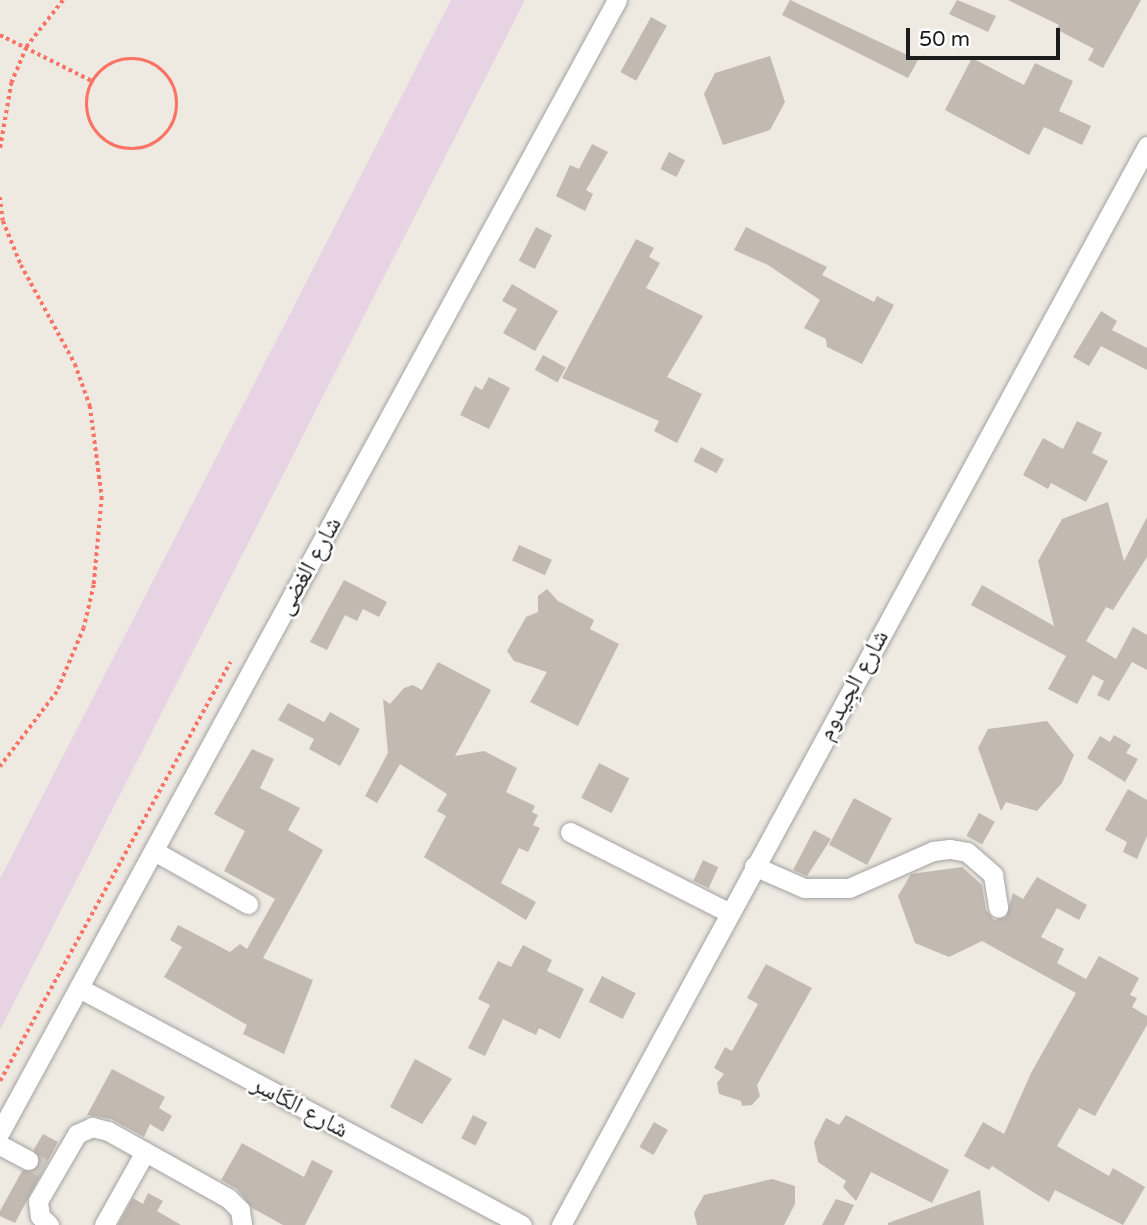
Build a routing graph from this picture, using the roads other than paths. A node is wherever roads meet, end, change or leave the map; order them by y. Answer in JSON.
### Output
{"nodes":[{"id":1,"x":617,"y":0,"type":"edge"},
{"id":2,"x":1147,"y":146,"type":"edge"},
{"id":3,"x":570,"y":832,"type":"dead end"},
{"id":4,"x":154,"y":851,"type":"junction"},
{"id":5,"x":754,"y":866,"type":"junction"},
{"id":6,"x":247,"y":904,"type":"dead end"},
{"id":7,"x":998,"y":908,"type":"dead end"},
{"id":8,"x":728,"y":912,"type":"junction"},
{"id":9,"x":79,"y":988,"type":"junction"},
{"id":10,"x":0,"y":1132,"type":"edge"},
{"id":11,"x":0,"y":1145,"type":"edge"},
{"id":12,"x":145,"y":1152,"type":"junction"},
{"id":13,"x":41,"y":1167,"type":"junction"},
{"id":14,"x":49,"y":1225,"type":"edge"},
{"id":15,"x":104,"y":1225,"type":"edge"},
{"id":16,"x":242,"y":1225,"type":"edge"},
{"id":17,"x":522,"y":1225,"type":"edge"},
{"id":18,"x":561,"y":1225,"type":"edge"}],
"edges":[{"from":1,"to":4,"type":"street","name":"شارع الغضى"},
{"from":2,"to":5,"type":"street","name":"شارع الجِيدوم"},
{"from":3,"to":8,"type":"street"},
{"from":4,"to":6,"type":"street"},
{"from":4,"to":9,"type":"street","name":"شارع الغضى"},
{"from":5,"to":7,"type":"street"},
{"from":5,"to":8,"type":"street","name":"شارع الجِيدوم"},
{"from":8,"to":18,"type":"street","name":"شارع الجِيدوم"},
{"from":9,"to":10,"type":"street","name":"شارع الغضى"},
{"from":9,"to":17,"type":"street","name":"شارع الكَاسِر"},
{"from":11,"to":13,"type":"street"},
{"from":12,"to":13,"type":"street"},
{"from":12,"to":15,"type":"street"},
{"from":12,"to":16,"type":"street"},
{"from":13,"to":14,"type":"street"}]}
